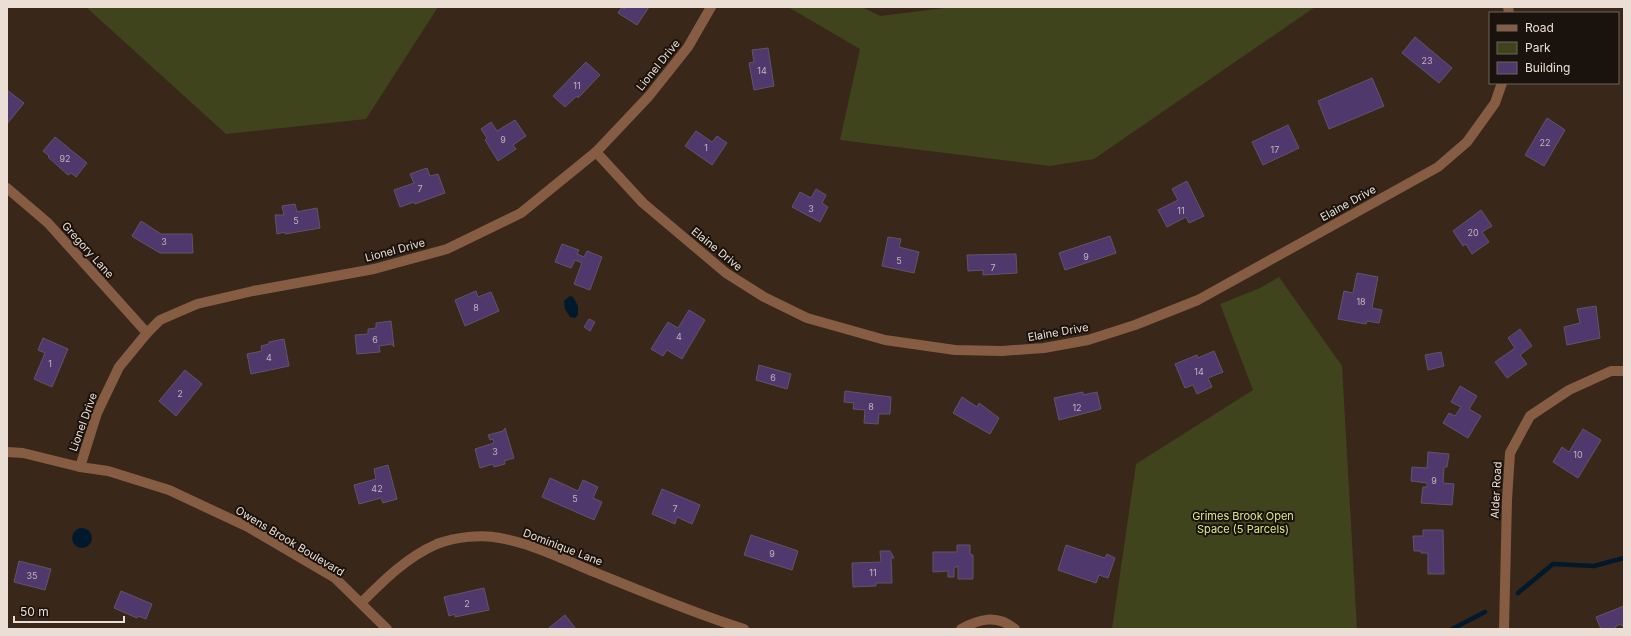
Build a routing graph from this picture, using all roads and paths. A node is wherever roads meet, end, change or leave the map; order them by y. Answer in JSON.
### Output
{"nodes":[{"id":1,"x":711,"y":7,"type":"edge"},
{"id":2,"x":1502,"y":84,"type":"edge"},
{"id":3,"x":596,"y":152,"type":"junction"},
{"id":4,"x":7,"y":188,"type":"edge"},
{"id":5,"x":147,"y":333,"type":"junction"},
{"id":6,"x":1624,"y":371,"type":"edge"},
{"id":7,"x":7,"y":452,"type":"edge"},
{"id":8,"x":80,"y":467,"type":"junction"},
{"id":9,"x":361,"y":603,"type":"junction"},
{"id":10,"x":387,"y":629,"type":"edge"},
{"id":11,"x":744,"y":629,"type":"edge"},
{"id":12,"x":961,"y":629,"type":"edge"},
{"id":13,"x":1015,"y":629,"type":"edge"},
{"id":14,"x":1504,"y":629,"type":"edge"}],
"edges":[{"from":1,"to":3,"type":"street","name":"Lionel Drive"},
{"from":2,"to":3,"type":"street","name":"Elaine Drive"},
{"from":3,"to":5,"type":"street","name":"Lionel Drive"},
{"from":4,"to":5,"type":"street","name":"Gregory Lane"},
{"from":5,"to":8,"type":"street","name":"Lionel Drive"},
{"from":6,"to":14,"type":"street","name":"Alder Road"},
{"from":7,"to":8,"type":"street","name":"Owens Brook Boulevard"},
{"from":8,"to":9,"type":"street","name":"Owens Brook Boulevard"},
{"from":9,"to":10,"type":"street","name":"Owens Brook Boulevard"},
{"from":9,"to":11,"type":"street","name":"Dominique Lane"},
{"from":12,"to":13,"type":"street"}]}
